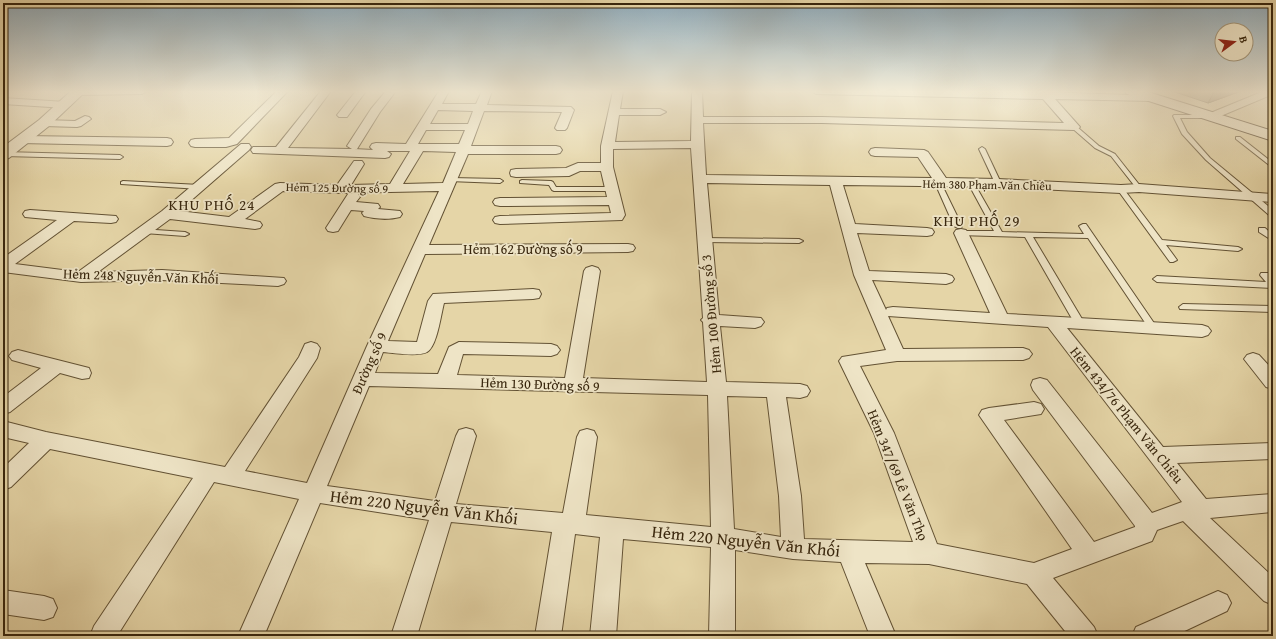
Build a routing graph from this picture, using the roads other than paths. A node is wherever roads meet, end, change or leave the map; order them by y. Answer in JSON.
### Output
{"nodes":[{"id":1,"x":698,"y":120,"type":"edge"},
{"id":2,"x":47,"y":121,"type":"edge"},
{"id":3,"x":83,"y":121,"type":"edge"},
{"id":4,"x":253,"y":121,"type":"edge"},
{"id":5,"x":303,"y":121,"type":"edge"},
{"id":6,"x":369,"y":121,"type":"edge"},
{"id":7,"x":426,"y":121,"type":"edge"},
{"id":8,"x":475,"y":121,"type":"edge"},
{"id":9,"x":564,"y":121,"type":"edge"},
{"id":10,"x":612,"y":121,"type":"edge"},
{"id":11,"x":852,"y":121,"type":"edge"},
{"id":12,"x":1068,"y":121,"type":"edge"},
{"id":13,"x":1178,"y":121,"type":"edge"},
{"id":14,"x":1227,"y":121,"type":"edge"},
{"id":15,"x":44,"y":123,"type":"junction"},
{"id":16,"x":423,"y":127,"type":"junction"},
{"id":17,"x":472,"y":127,"type":"junction"},
{"id":18,"x":1074,"y":127,"type":"junction"},
{"id":19,"x":561,"y":128,"type":"dead end"},
{"id":20,"x":1273,"y":136,"type":"edge"},
{"id":21,"x":1238,"y":138,"type":"dead end"},
{"id":22,"x":167,"y":142,"type":"dead end"},
{"id":23,"x":196,"y":143,"type":"dead end"},
{"id":24,"x":697,"y":144,"type":"junction"},
{"id":25,"x":353,"y":146,"type":"dead end"},
{"id":26,"x":607,"y":146,"type":"junction"},
{"id":27,"x":414,"y":147,"type":"junction"},
{"id":28,"x":10,"y":148,"type":"edge"},
{"id":29,"x":462,"y":149,"type":"junction"},
{"id":30,"x":982,"y":149,"type":"dead end"},
{"id":31,"x":556,"y":150,"type":"dead end"},
{"id":32,"x":279,"y":151,"type":"junction"},
{"id":33,"x":875,"y":152,"type":"dead end"},
{"id":34,"x":120,"y":157,"type":"dead end"},
{"id":35,"x":358,"y":164,"type":"dead end"},
{"id":36,"x":1273,"y":166,"type":"edge"},
{"id":37,"x":607,"y":167,"type":"junction"},
{"id":38,"x":519,"y":178,"type":"joint"},
{"id":39,"x":700,"y":179,"type":"junction"},
{"id":40,"x":500,"y":181,"type":"dead end"},
{"id":41,"x":836,"y":182,"type":"junction"},
{"id":42,"x":123,"y":183,"type":"dead end"},
{"id":43,"x":940,"y":183,"type":"junction"},
{"id":44,"x":971,"y":183,"type":"junction"},
{"id":45,"x":448,"y":184,"type":"junction"},
{"id":46,"x":998,"y":184,"type":"junction"},
{"id":47,"x":200,"y":187,"type":"junction"},
{"id":48,"x":394,"y":188,"type":"junction"},
{"id":49,"x":1139,"y":188,"type":"junction"},
{"id":50,"x":341,"y":189,"type":"junction"},
{"id":51,"x":359,"y":189,"type":"junction"},
{"id":52,"x":1121,"y":189,"type":"junction"},
{"id":53,"x":613,"y":195,"type":"junction"},
{"id":54,"x":1254,"y":197,"type":"junction"},
{"id":55,"x":1273,"y":198,"type":"edge"},
{"id":56,"x":500,"y":202,"type":"dead end"},
{"id":57,"x":347,"y":206,"type":"junction"},
{"id":58,"x":1272,"y":213,"type":"dead end"},
{"id":59,"x":30,"y":214,"type":"dead end"},
{"id":60,"x":167,"y":214,"type":"junction"},
{"id":61,"x":395,"y":214,"type":"dead end"},
{"id":62,"x":70,"y":216,"type":"junction"},
{"id":63,"x":111,"y":219,"type":"dead end"},
{"id":64,"x":500,"y":220,"type":"dead end"},
{"id":65,"x":232,"y":222,"type":"junction"},
{"id":66,"x":255,"y":225,"type":"dead end"},
{"id":67,"x":1083,"y":226,"type":"dead end"},
{"id":68,"x":333,"y":228,"type":"dead end"},
{"id":69,"x":849,"y":228,"type":"junction"},
{"id":70,"x":959,"y":230,"type":"junction"},
{"id":71,"x":1262,"y":230,"type":"dead end"},
{"id":72,"x":144,"y":232,"type":"junction"},
{"id":73,"x":927,"y":232,"type":"dead end"},
{"id":74,"x":184,"y":234,"type":"dead end"},
{"id":75,"x":999,"y":234,"type":"junction"},
{"id":76,"x":1028,"y":235,"type":"junction"},
{"id":77,"x":1090,"y":236,"type":"junction"},
{"id":78,"x":1273,"y":239,"type":"edge"},
{"id":79,"x":704,"y":240,"type":"junction"},
{"id":80,"x":799,"y":241,"type":"dead end"},
{"id":81,"x":1160,"y":242,"type":"junction"},
{"id":82,"x":628,"y":248,"type":"dead end"},
{"id":83,"x":1238,"y":249,"type":"dead end"},
{"id":84,"x":418,"y":250,"type":"junction"},
{"id":85,"x":1173,"y":260,"type":"dead end"},
{"id":86,"x":3,"y":266,"type":"edge"},
{"id":87,"x":592,"y":271,"type":"dead end"},
{"id":88,"x":862,"y":275,"type":"junction"},
{"id":89,"x":1273,"y":275,"type":"edge"},
{"id":90,"x":81,"y":277,"type":"junction"},
{"id":91,"x":946,"y":279,"type":"dead end"},
{"id":92,"x":1157,"y":279,"type":"dead end"},
{"id":93,"x":278,"y":281,"type":"dead end"},
{"id":94,"x":533,"y":294,"type":"dead end"},
{"id":95,"x":1183,"y":307,"type":"dead end"},
{"id":96,"x":1273,"y":308,"type":"edge"},
{"id":97,"x":893,"y":312,"type":"dead end"},
{"id":98,"x":1001,"y":319,"type":"junction"},
{"id":99,"x":710,"y":320,"type":"junction"},
{"id":100,"x":755,"y":322,"type":"dead end"},
{"id":101,"x":1053,"y":322,"type":"junction"},
{"id":102,"x":1080,"y":324,"type":"junction"},
{"id":103,"x":1153,"y":328,"type":"junction"},
{"id":104,"x":1202,"y":331,"type":"dead end"},
{"id":105,"x":376,"y":346,"type":"junction"},
{"id":106,"x":311,"y":348,"type":"dead end"},
{"id":107,"x":551,"y":350,"type":"dead end"},
{"id":108,"x":1023,"y":354,"type":"dead end"},
{"id":109,"x":897,"y":355,"type":"junction"},
{"id":110,"x":18,"y":356,"type":"dead end"},
{"id":111,"x":1253,"y":359,"type":"dead end"},
{"id":112,"x":57,"y":366,"type":"junction"},
{"id":113,"x":82,"y":373,"type":"dead end"},
{"id":114,"x":362,"y":379,"type":"junction"},
{"id":115,"x":445,"y":382,"type":"junction"},
{"id":116,"x":1273,"y":382,"type":"edge"},
{"id":117,"x":573,"y":385,"type":"junction"},
{"id":118,"x":1040,"y":385,"type":"dead end"},
{"id":119,"x":717,"y":390,"type":"junction"},
{"id":120,"x":800,"y":391,"type":"dead end"},
{"id":121,"x":776,"y":392,"type":"junction"},
{"id":122,"x":3,"y":407,"type":"edge"},
{"id":123,"x":1034,"y":409,"type":"dead end"},
{"id":124,"x":3,"y":429,"type":"edge"},
{"id":125,"x":466,"y":436,"type":"dead end"},
{"id":126,"x":587,"y":437,"type":"dead end"},
{"id":127,"x":46,"y":440,"type":"junction"},
{"id":128,"x":1273,"y":450,"type":"edge"},
{"id":129,"x":1160,"y":455,"type":"junction"},
{"id":130,"x":220,"y":474,"type":"junction"},
{"id":131,"x":3,"y":481,"type":"edge"},
{"id":132,"x":313,"y":493,"type":"junction"},
{"id":133,"x":1273,"y":503,"type":"edge"},
{"id":134,"x":1194,"y":509,"type":"junction"},
{"id":135,"x":442,"y":512,"type":"junction"},
{"id":136,"x":569,"y":524,"type":"junction"},
{"id":137,"x":1147,"y":524,"type":"junction"},
{"id":138,"x":612,"y":528,"type":"junction"},
{"id":139,"x":723,"y":538,"type":"junction"},
{"id":140,"x":793,"y":548,"type":"junction"},
{"id":141,"x":849,"y":552,"type":"junction"},
{"id":142,"x":928,"y":553,"type":"junction"},
{"id":143,"x":1089,"y":554,"type":"junction"},
{"id":144,"x":1034,"y":574,"type":"junction"},
{"id":145,"x":1273,"y":593,"type":"edge"},
{"id":146,"x":3,"y":602,"type":"edge"},
{"id":147,"x":1218,"y":603,"type":"dead end"},
{"id":148,"x":44,"y":608,"type":"dead end"},
{"id":149,"x":103,"y":635,"type":"dead end"},
{"id":150,"x":251,"y":636,"type":"edge"},
{"id":151,"x":404,"y":636,"type":"edge"},
{"id":152,"x":548,"y":636,"type":"edge"},
{"id":153,"x":603,"y":636,"type":"edge"},
{"id":154,"x":722,"y":636,"type":"edge"},
{"id":155,"x":883,"y":636,"type":"edge"},
{"id":156,"x":1084,"y":636,"type":"edge"},
{"id":157,"x":1145,"y":636,"type":"edge"}],
"edges":[{"from":1,"to":24,"type":"street","name":"Hẻm 100 Đường số 3"},
{"from":2,"to":15,"type":"main road"},
{"from":3,"to":15,"type":"street"},
{"from":4,"to":23,"type":"street"},
{"from":5,"to":32,"type":"street"},
{"from":6,"to":25,"type":"street"},
{"from":7,"to":16,"type":"street"},
{"from":8,"to":17,"type":"street","name":"Đường số 9"},
{"from":9,"to":19,"type":"street"},
{"from":10,"to":26,"type":"street"},
{"from":11,"to":18,"type":"street"},
{"from":12,"to":18,"type":"street"},
{"from":13,"to":54,"type":"lane"},
{"from":14,"to":20,"type":"main road"},
{"from":15,"to":28,"type":"main road"},
{"from":16,"to":17,"type":"street"},
{"from":16,"to":27,"type":"street"},
{"from":17,"to":29,"type":"street","name":"Đường số 9"},
{"from":18,"to":49,"type":"lane"},
{"from":21,"to":36,"type":"lane"},
{"from":22,"to":28,"type":"street"},
{"from":24,"to":26,"type":"street"},
{"from":24,"to":39,"type":"street","name":"Hẻm 100 Đường số 3"},
{"from":26,"to":37,"type":"street"},
{"from":27,"to":29,"type":"street"},
{"from":27,"to":32,"type":"street"},
{"from":27,"to":48,"type":"street"},
{"from":28,"to":34,"type":"lane"},
{"from":29,"to":31,"type":"street"},
{"from":29,"to":45,"type":"street","name":"Đường số 9"},
{"from":30,"to":46,"type":"lane"},
{"from":32,"to":47,"type":"street"},
{"from":33,"to":43,"type":"street"},
{"from":35,"to":50,"type":"street"},
{"from":37,"to":38,"type":"street"},
{"from":37,"to":53,"type":"street"},
{"from":38,"to":53,"type":"lane"},
{"from":39,"to":41,"type":"street","name":"Hẻm 380 Phạm Văn Chiêu"},
{"from":39,"to":79,"type":"street","name":"Hẻm 100 Đường số 3"},
{"from":40,"to":45,"type":"lane"},
{"from":41,"to":43,"type":"street","name":"Hẻm 380 Phạm Văn Chiêu"},
{"from":41,"to":69,"type":"street"},
{"from":42,"to":47,"type":"lane"},
{"from":43,"to":44,"type":"street","name":"Hẻm 380 Phạm Văn Chiêu"},
{"from":43,"to":70,"type":"lane"},
{"from":44,"to":46,"type":"street","name":"Hẻm 380 Phạm Văn Chiêu"},
{"from":44,"to":75,"type":"lane"},
{"from":45,"to":48,"type":"street","name":"Hẻm 125 Đường số 9"},
{"from":45,"to":84,"type":"street","name":"Đường số 9"},
{"from":46,"to":52,"type":"street","name":"Hẻm 380 Phạm Văn Chiêu"},
{"from":47,"to":60,"type":"street"},
{"from":48,"to":51,"type":"street","name":"Hẻm 125 Đường số 9"},
{"from":49,"to":52,"type":"street","name":"Hẻm 380 Phạm Văn Chiêu"},
{"from":49,"to":54,"type":"street","name":"Hẻm 380 Phạm Văn Chiêu"},
{"from":50,"to":51,"type":"street","name":"Hẻm 125 Đường số 9"},
{"from":50,"to":65,"type":"street","name":"Hẻm 125 Đường số 9"},
{"from":51,"to":57,"type":"street"},
{"from":52,"to":81,"type":"lane"},
{"from":53,"to":56,"type":"street"},
{"from":53,"to":64,"type":"street"},
{"from":54,"to":55,"type":"street","name":"Hẻm 380 Phạm Văn Chiêu"},
{"from":54,"to":58,"type":"lane"},
{"from":57,"to":61,"type":"street"},
{"from":57,"to":68,"type":"street"},
{"from":59,"to":62,"type":"street"},
{"from":60,"to":65,"type":"street"},
{"from":60,"to":72,"type":"street"},
{"from":62,"to":63,"type":"street"},
{"from":62,"to":86,"type":"street"},
{"from":65,"to":66,"type":"street"},
{"from":67,"to":77,"type":"lane"},
{"from":69,"to":73,"type":"street"},
{"from":69,"to":88,"type":"street"},
{"from":70,"to":75,"type":"lane"},
{"from":70,"to":98,"type":"street"},
{"from":71,"to":78,"type":"lane"},
{"from":72,"to":74,"type":"lane"},
{"from":72,"to":90,"type":"street"},
{"from":75,"to":76,"type":"lane"},
{"from":76,"to":77,"type":"lane"},
{"from":76,"to":102,"type":"lane"},
{"from":77,"to":103,"type":"lane"},
{"from":79,"to":80,"type":"lane"},
{"from":79,"to":99,"type":"street","name":"Hẻm 100 Đường số 3"},
{"from":81,"to":83,"type":"lane"},
{"from":81,"to":85,"type":"lane"},
{"from":82,"to":84,"type":"street","name":"Hẻm 162 Đường số 9"},
{"from":84,"to":105,"type":"street","name":"Đường số 9"},
{"from":86,"to":90,"type":"street","name":"Hẻm 248 Nguyễn Văn Khối"},
{"from":87,"to":117,"type":"street"},
{"from":88,"to":91,"type":"street"},
{"from":88,"to":109,"type":"street"},
{"from":89,"to":92,"type":"lane"},
{"from":90,"to":93,"type":"street","name":"Hẻm 248 Nguyễn Văn Khối"},
{"from":94,"to":105,"type":"street"},
{"from":95,"to":96,"type":"lane"},
{"from":97,"to":98,"type":"street"},
{"from":98,"to":101,"type":"street"},
{"from":99,"to":100,"type":"street"},
{"from":99,"to":119,"type":"street","name":"Hẻm 100 Đường số 3"},
{"from":101,"to":102,"type":"street"},
{"from":101,"to":129,"type":"street","name":"Hẻm 434/76 Phạm Văn Chiêu"},
{"from":102,"to":103,"type":"street"},
{"from":103,"to":104,"type":"street"},
{"from":105,"to":114,"type":"street","name":"Đường số 9"},
{"from":106,"to":130,"type":"street"},
{"from":107,"to":115,"type":"street"},
{"from":108,"to":109,"type":"street","name":"Hẻm 347/69 Lê Văn Thọ"},
{"from":109,"to":142,"type":"street","name":"Hẻm 347/69 Lê Văn Thọ"},
{"from":110,"to":112,"type":"street"},
{"from":111,"to":116,"type":"street"},
{"from":112,"to":113,"type":"street"},
{"from":112,"to":122,"type":"street"},
{"from":114,"to":115,"type":"street","name":"Hẻm 130 Đường số 9"},
{"from":114,"to":132,"type":"street","name":"Đường số 9"},
{"from":115,"to":117,"type":"street","name":"Hẻm 130 Đường số 9"},
{"from":117,"to":119,"type":"street","name":"Hẻm 130 Đường số 9"},
{"from":118,"to":137,"type":"street"},
{"from":119,"to":121,"type":"street","name":"Hẻm 130 Đường số 9"},
{"from":119,"to":139,"type":"street","name":"Hẻm 100 Đường số 3"},
{"from":120,"to":121,"type":"street","name":"Hẻm 130 Đường số 9"},
{"from":121,"to":140,"type":"street"},
{"from":123,"to":143,"type":"street"},
{"from":124,"to":127,"type":"street","name":"Hẻm 220 Nguyễn Văn Khối"},
{"from":125,"to":135,"type":"street"},
{"from":126,"to":136,"type":"street"},
{"from":127,"to":130,"type":"street","name":"Hẻm 220 Nguyễn Văn Khối"},
{"from":127,"to":131,"type":"street"},
{"from":128,"to":129,"type":"street"},
{"from":129,"to":134,"type":"street","name":"Hẻm 434/76 Phạm Văn Chiêu"},
{"from":130,"to":132,"type":"street","name":"Hẻm 220 Nguyễn Văn Khối"},
{"from":130,"to":149,"type":"street"},
{"from":132,"to":135,"type":"street","name":"Hẻm 220 Nguyễn Văn Khối"},
{"from":132,"to":150,"type":"street","name":"Đường số 9"},
{"from":133,"to":134,"type":"street"},
{"from":134,"to":137,"type":"street"},
{"from":134,"to":145,"type":"street","name":"Hẻm 434/76 Phạm Văn Chiêu"},
{"from":135,"to":136,"type":"street","name":"Hẻm 220 Nguyễn Văn Khối"},
{"from":135,"to":151,"type":"street"},
{"from":136,"to":138,"type":"street","name":"Hẻm 220 Nguyễn Văn Khối"},
{"from":136,"to":152,"type":"street"},
{"from":137,"to":143,"type":"street"},
{"from":138,"to":139,"type":"street","name":"Hẻm 220 Nguyễn Văn Khối"},
{"from":138,"to":153,"type":"street"},
{"from":139,"to":140,"type":"street","name":"Hẻm 220 Nguyễn Văn Khối"},
{"from":139,"to":154,"type":"street","name":"Hẻm 100 Đường số 3"},
{"from":140,"to":141,"type":"street","name":"Hẻm 220 Nguyễn Văn Khối"},
{"from":141,"to":142,"type":"street","name":"Hẻm 220 Nguyễn Văn Khối"},
{"from":141,"to":155,"type":"street"},
{"from":142,"to":144,"type":"street","name":"Hẻm 220 Nguyễn Văn Khối"},
{"from":143,"to":144,"type":"street"},
{"from":144,"to":156,"type":"street"},
{"from":146,"to":148,"type":"street"},
{"from":147,"to":157,"type":"street"}]}
